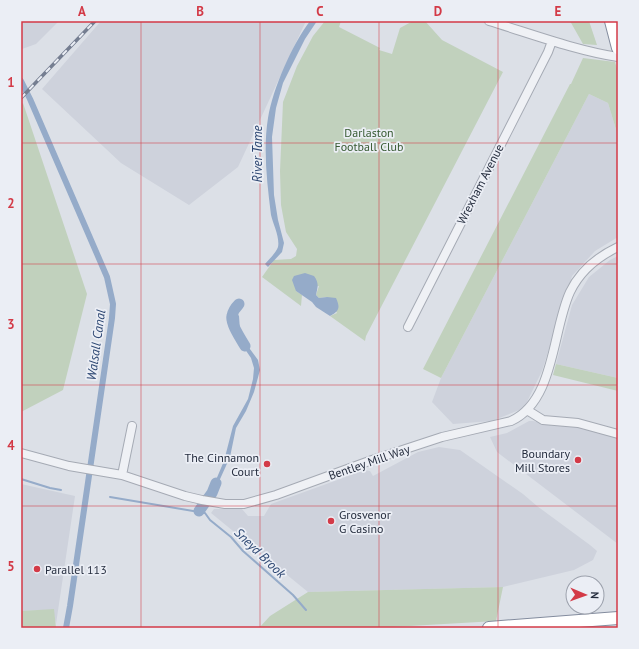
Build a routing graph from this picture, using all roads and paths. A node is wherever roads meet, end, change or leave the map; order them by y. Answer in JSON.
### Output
{"nodes":[{"id":1,"x":489,"y":21,"type":"edge"},
{"id":2,"x":610,"y":21,"type":"edge"},
{"id":3,"x":552,"y":41,"type":"junction"},
{"id":4,"x":618,"y":48,"type":"edge"},
{"id":5,"x":618,"y":57,"type":"edge"},
{"id":6,"x":618,"y":247,"type":"edge"},
{"id":7,"x":408,"y":326,"type":"dead end"},
{"id":8,"x":527,"y":410,"type":"junction"},
{"id":9,"x":132,"y":426,"type":"dead end"},
{"id":10,"x":618,"y":434,"type":"edge"},
{"id":11,"x":21,"y":452,"type":"edge"},
{"id":12,"x":122,"y":475,"type":"junction"},
{"id":13,"x":618,"y":615,"type":"edge"},
{"id":14,"x":618,"y":618,"type":"edge"},
{"id":15,"x":584,"y":620,"type":"junction"},
{"id":16,"x":489,"y":628,"type":"edge"}],
"edges":[{"from":1,"to":3,"type":"street"},
{"from":2,"to":4,"type":"highway"},
{"from":3,"to":5,"type":"street"},
{"from":3,"to":7,"type":"street","name":"Wrexham Avenue"},
{"from":6,"to":8,"type":"street","name":"Bentley Mill Way"},
{"from":8,"to":10,"type":"street"},
{"from":8,"to":12,"type":"street","name":"Bentley Mill Way"},
{"from":9,"to":12,"type":"street"},
{"from":11,"to":12,"type":"street","name":"Bentley Mill Way"},
{"from":13,"to":15,"type":"highway"},
{"from":14,"to":15,"type":"highway"},
{"from":15,"to":16,"type":"highway"}]}
